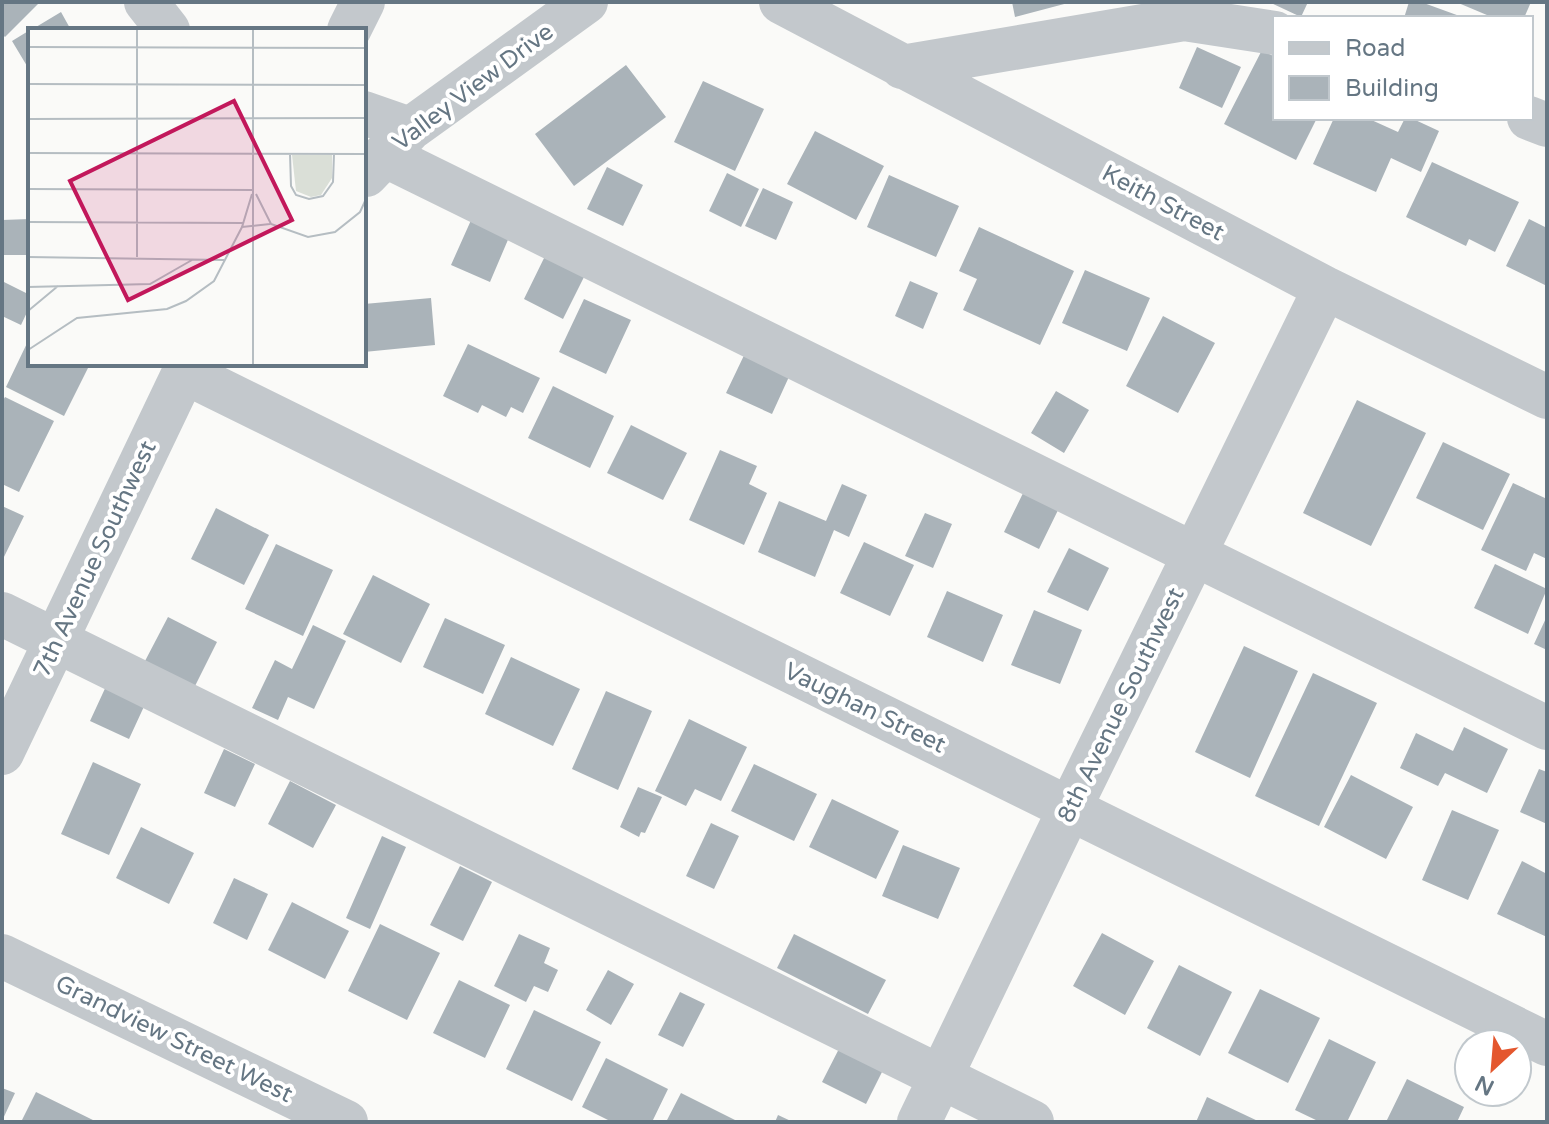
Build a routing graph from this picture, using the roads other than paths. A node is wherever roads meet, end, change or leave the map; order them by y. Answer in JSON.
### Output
{"nodes":[{"id":1,"x":146,"y":2,"type":"edge"},
{"id":2,"x":363,"y":2,"type":"edge"},
{"id":3,"x":586,"y":2,"type":"edge"},
{"id":4,"x":781,"y":2,"type":"edge"},
{"id":5,"x":166,"y":28,"type":"edge"},
{"id":6,"x":350,"y":28,"type":"edge"},
{"id":7,"x":1273,"y":33,"type":"edge"},
{"id":8,"x":902,"y":67,"type":"junction"},
{"id":9,"x":366,"y":117,"type":"edge"},
{"id":10,"x":386,"y":153,"type":"edge"},
{"id":11,"x":1325,"y":288,"type":"junction"},
{"id":12,"x":187,"y":366,"type":"edge"},
{"id":13,"x":1547,"y":397,"type":"edge"},
{"id":14,"x":1195,"y":556,"type":"junction"},
{"id":15,"x":2,"y":614,"type":"edge"},
{"id":16,"x":56,"y":640,"type":"junction"},
{"id":17,"x":1547,"y":728,"type":"edge"},
{"id":18,"x":2,"y":753,"type":"edge"},
{"id":19,"x":1070,"y":808,"type":"junction"},
{"id":20,"x":2,"y":956,"type":"edge"},
{"id":21,"x":1547,"y":1044,"type":"edge"},
{"id":22,"x":941,"y":1077,"type":"junction"},
{"id":23,"x":346,"y":1122,"type":"edge"},
{"id":24,"x":919,"y":1122,"type":"edge"},
{"id":25,"x":1032,"y":1122,"type":"edge"}],
"edges":[{"from":1,"to":5,"type":"street"},
{"from":2,"to":6,"type":"street"},
{"from":3,"to":10,"type":"street","name":"Valley View Drive"},
{"from":4,"to":8,"type":"street","name":"Keith Street"},
{"from":7,"to":8,"type":"street"},
{"from":8,"to":11,"type":"street","name":"Keith Street"},
{"from":9,"to":10,"type":"street"},
{"from":10,"to":14,"type":"street"},
{"from":11,"to":13,"type":"street","name":"Keith Street"},
{"from":11,"to":14,"type":"street","name":"8th Avenue Southwest"},
{"from":12,"to":16,"type":"street","name":"7th Avenue Southwest"},
{"from":12,"to":19,"type":"street","name":"Vaughan Street"},
{"from":14,"to":17,"type":"street"},
{"from":14,"to":19,"type":"street","name":"8th Avenue Southwest"},
{"from":15,"to":16,"type":"street"},
{"from":16,"to":18,"type":"street","name":"7th Avenue Southwest"},
{"from":16,"to":22,"type":"street"},
{"from":19,"to":21,"type":"street","name":"Vaughan Street"},
{"from":19,"to":22,"type":"street","name":"8th Avenue Southwest"},
{"from":20,"to":23,"type":"street","name":"Grandview Street West"},
{"from":22,"to":24,"type":"street","name":"8th Avenue Southwest"},
{"from":22,"to":25,"type":"street"}]}
